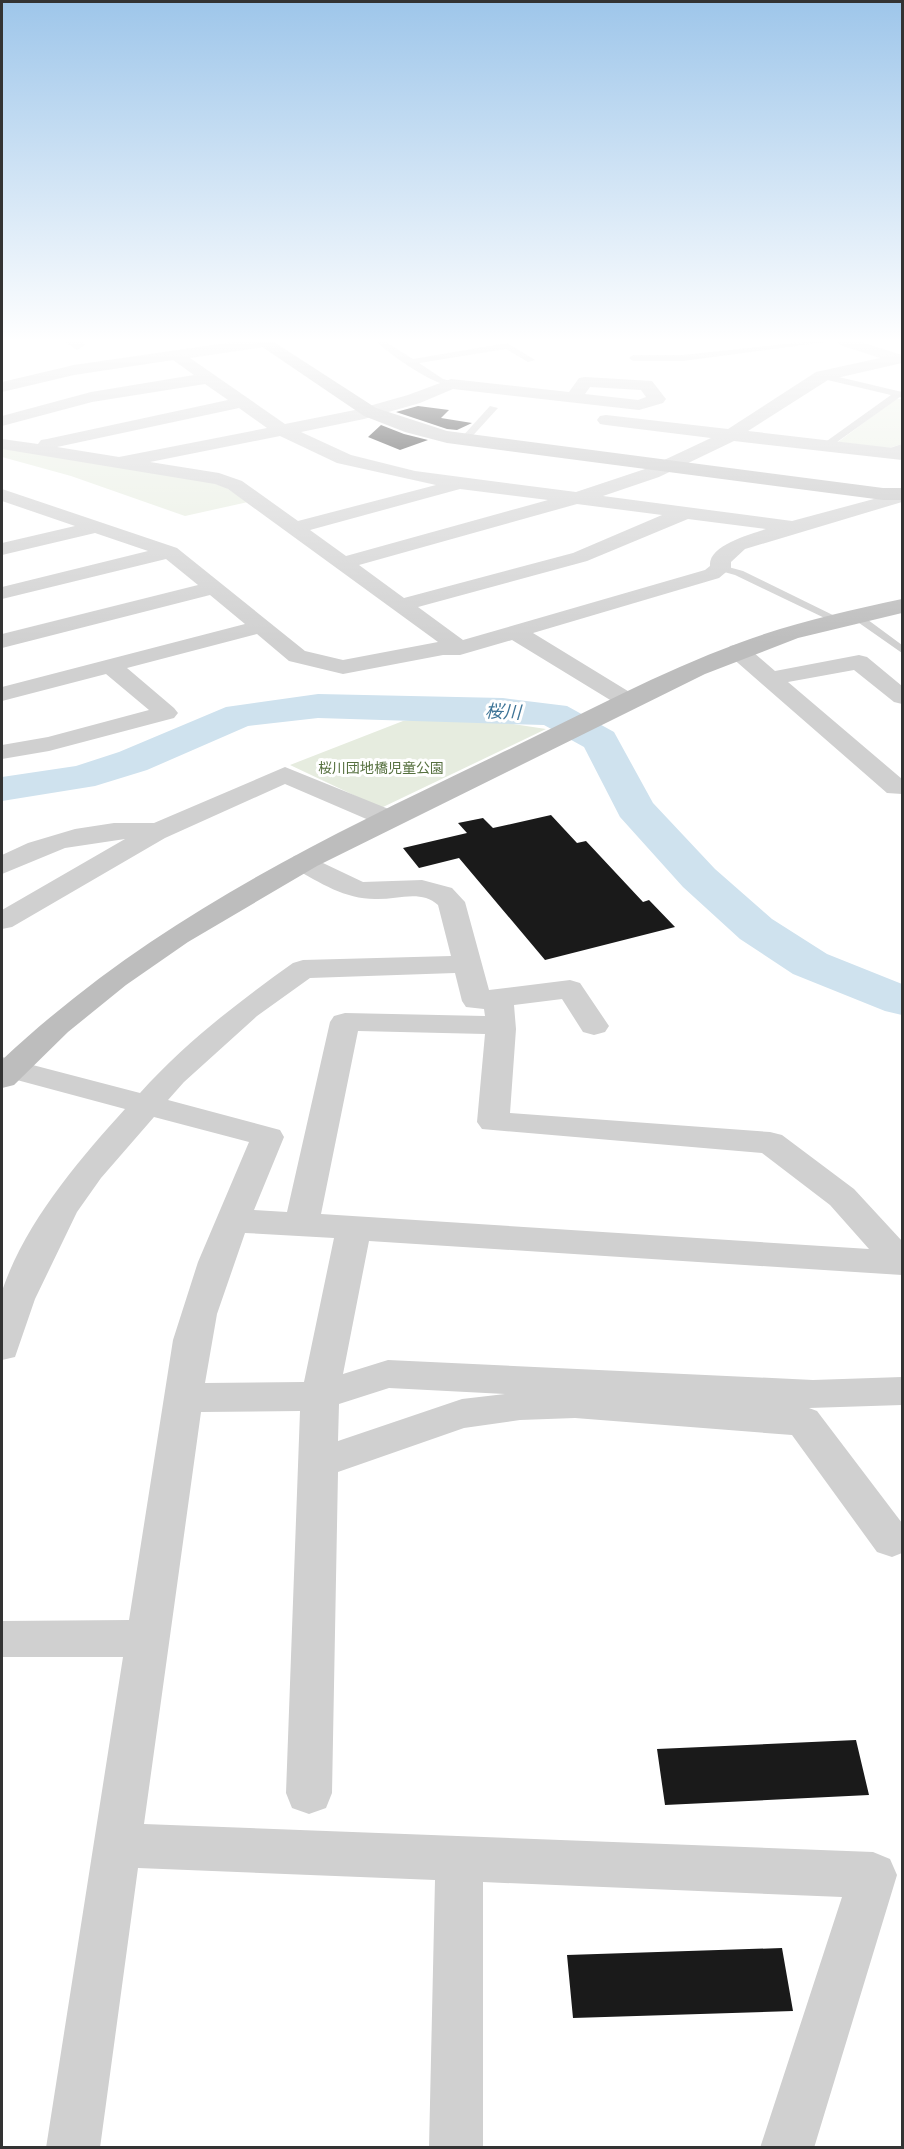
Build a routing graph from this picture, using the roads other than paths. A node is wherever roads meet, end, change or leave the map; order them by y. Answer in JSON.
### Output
{"nodes":[{"id":1,"x":54,"y":442,"type":"edge"},
{"id":2,"x":214,"y":442,"type":"edge"},
{"id":3,"x":310,"y":442,"type":"edge"},
{"id":4,"x":482,"y":442,"type":"edge"},
{"id":5,"x":716,"y":442,"type":"edge"},
{"id":6,"x":804,"y":442,"type":"edge"},
{"id":7,"x":831,"y":442,"type":"edge"},
{"id":8,"x":2,"y":444,"type":"edge"},
{"id":9,"x":827,"y":445,"type":"junction"},
{"id":10,"x":903,"y":447,"type":"edge"},
{"id":11,"x":28,"y":448,"type":"junction"},
{"id":12,"x":883,"y":452,"type":"junction"},
{"id":13,"x":903,"y":455,"type":"edge"},
{"id":14,"x":117,"y":462,"type":"junction"},
{"id":15,"x":668,"y":466,"type":"junction"},
{"id":16,"x":468,"y":483,"type":"junction"},
{"id":17,"x":899,"y":494,"type":"edge"},
{"id":18,"x":578,"y":498,"type":"junction"},
{"id":19,"x":8,"y":501,"type":"edge"},
{"id":20,"x":687,"y":512,"type":"junction"},
{"id":21,"x":793,"y":526,"type":"junction"},
{"id":22,"x":96,"y":527,"type":"junction"},
{"id":23,"x":296,"y":528,"type":"junction"},
{"id":24,"x":2,"y":549,"type":"edge"},
{"id":25,"x":170,"y":552,"type":"junction"},
{"id":26,"x":344,"y":563,"type":"junction"},
{"id":27,"x":721,"y":568,"type":"junction"},
{"id":28,"x":213,"y":588,"type":"junction"},
{"id":29,"x":2,"y":593,"type":"edge"},
{"id":30,"x":401,"y":605,"type":"junction"},
{"id":31,"x":903,"y":606,"type":"edge"},
{"id":32,"x":846,"y":618,"type":"junction"},
{"id":33,"x":259,"y":627,"type":"junction"},
{"id":34,"x":517,"y":633,"type":"junction"},
{"id":35,"x":2,"y":642,"type":"edge"},
{"id":36,"x":460,"y":648,"type":"junction"},
{"id":37,"x":903,"y":650,"type":"edge"},
{"id":38,"x":738,"y":651,"type":"junction"},
{"id":39,"x":111,"y":666,"type":"junction"},
{"id":40,"x":770,"y":679,"type":"junction"},
{"id":41,"x":2,"y":694,"type":"edge"},
{"id":42,"x":903,"y":697,"type":"edge"},
{"id":43,"x":628,"y":701,"type":"junction"},
{"id":44,"x":2,"y":752,"type":"edge"},
{"id":45,"x":903,"y":786,"type":"edge"},
{"id":46,"x":387,"y":819,"type":"junction"},
{"id":47,"x":156,"y":832,"type":"junction"},
{"id":48,"x":304,"y":862,"type":"junction"},
{"id":49,"x":2,"y":866,"type":"edge"},
{"id":50,"x":2,"y":921,"type":"edge"},
{"id":51,"x":469,"y":964,"type":"junction"},
{"id":52,"x":500,"y":1012,"type":"junction"},
{"id":53,"x":594,"y":1026,"type":"dead end"},
{"id":54,"x":5,"y":1071,"type":"edge"},
{"id":55,"x":145,"y":1105,"type":"junction"},
{"id":56,"x":232,"y":1220,"type":"junction"},
{"id":57,"x":302,"y":1224,"type":"junction"},
{"id":58,"x":354,"y":1227,"type":"junction"},
{"id":59,"x":903,"y":1263,"type":"edge"},
{"id":60,"x":2,"y":1347,"type":"edge"},
{"id":61,"x":903,"y":1391,"type":"edge"},
{"id":62,"x":320,"y":1396,"type":"junction"},
{"id":63,"x":184,"y":1398,"type":"junction"},
{"id":64,"x":318,"y":1463,"type":"junction"},
{"id":65,"x":892,"y":1540,"type":"dead end"},
{"id":66,"x":149,"y":1638,"type":"junction"},
{"id":67,"x":2,"y":1639,"type":"edge"},
{"id":68,"x":309,"y":1793,"type":"dead end"},
{"id":69,"x":118,"y":1845,"type":"junction"},
{"id":70,"x":459,"y":1859,"type":"junction"},
{"id":71,"x":73,"y":2148,"type":"edge"},
{"id":72,"x":456,"y":2148,"type":"edge"},
{"id":73,"x":787,"y":2148,"type":"edge"}],
"edges":[{"from":1,"to":11,"type":"street"},
{"from":2,"to":14,"type":"street"},
{"from":3,"to":16,"type":"street"},
{"from":4,"to":15,"type":"street"},
{"from":5,"to":15,"type":"street"},
{"from":6,"to":9,"type":"street"},
{"from":7,"to":9,"type":"lane"},
{"from":8,"to":11,"type":"street"},
{"from":9,"to":12,"type":"street"},
{"from":10,"to":12,"type":"lane"},
{"from":11,"to":14,"type":"street"},
{"from":12,"to":13,"type":"street"},
{"from":14,"to":23,"type":"street"},
{"from":15,"to":17,"type":"street"},
{"from":15,"to":18,"type":"street"},
{"from":16,"to":18,"type":"street"},
{"from":16,"to":23,"type":"street"},
{"from":17,"to":21,"type":"street"},
{"from":18,"to":20,"type":"street"},
{"from":18,"to":26,"type":"street"},
{"from":19,"to":22,"type":"street"},
{"from":20,"to":21,"type":"street"},
{"from":20,"to":30,"type":"street"},
{"from":21,"to":27,"type":"street"},
{"from":22,"to":24,"type":"street"},
{"from":22,"to":25,"type":"street"},
{"from":23,"to":26,"type":"street"},
{"from":25,"to":28,"type":"street"},
{"from":25,"to":29,"type":"street"},
{"from":26,"to":30,"type":"street"},
{"from":27,"to":32,"type":"lane"},
{"from":27,"to":34,"type":"street"},
{"from":28,"to":33,"type":"street"},
{"from":28,"to":35,"type":"street"},
{"from":30,"to":36,"type":"street"},
{"from":31,"to":32,"type":"street"},
{"from":32,"to":37,"type":"lane"},
{"from":32,"to":38,"type":"street"},
{"from":33,"to":36,"type":"street"},
{"from":33,"to":39,"type":"street"},
{"from":34,"to":36,"type":"street"},
{"from":34,"to":43,"type":"street"},
{"from":38,"to":40,"type":"street"},
{"from":38,"to":43,"type":"street"},
{"from":39,"to":41,"type":"street"},
{"from":39,"to":44,"type":"street"},
{"from":40,"to":42,"type":"street"},
{"from":40,"to":45,"type":"street"},
{"from":43,"to":46,"type":"street"},
{"from":46,"to":47,"type":"street"},
{"from":46,"to":48,"type":"street"},
{"from":47,"to":49,"type":"street"},
{"from":47,"to":50,"type":"street"},
{"from":48,"to":51,"type":"street"},
{"from":48,"to":54,"type":"street"},
{"from":51,"to":52,"type":"street"},
{"from":51,"to":55,"type":"street"},
{"from":52,"to":53,"type":"street"},
{"from":52,"to":57,"type":"street"},
{"from":52,"to":59,"type":"street"},
{"from":54,"to":55,"type":"street"},
{"from":55,"to":56,"type":"street"},
{"from":55,"to":60,"type":"street"},
{"from":56,"to":57,"type":"street"},
{"from":56,"to":63,"type":"street"},
{"from":57,"to":58,"type":"street"},
{"from":58,"to":59,"type":"street"},
{"from":58,"to":62,"type":"street"},
{"from":61,"to":62,"type":"street"},
{"from":62,"to":63,"type":"street"},
{"from":62,"to":64,"type":"street"},
{"from":63,"to":66,"type":"street"},
{"from":64,"to":65,"type":"street"},
{"from":64,"to":68,"type":"street"},
{"from":66,"to":67,"type":"street"},
{"from":66,"to":69,"type":"street"},
{"from":69,"to":70,"type":"street"},
{"from":69,"to":71,"type":"street"},
{"from":70,"to":72,"type":"street"},
{"from":70,"to":73,"type":"street"}]}
